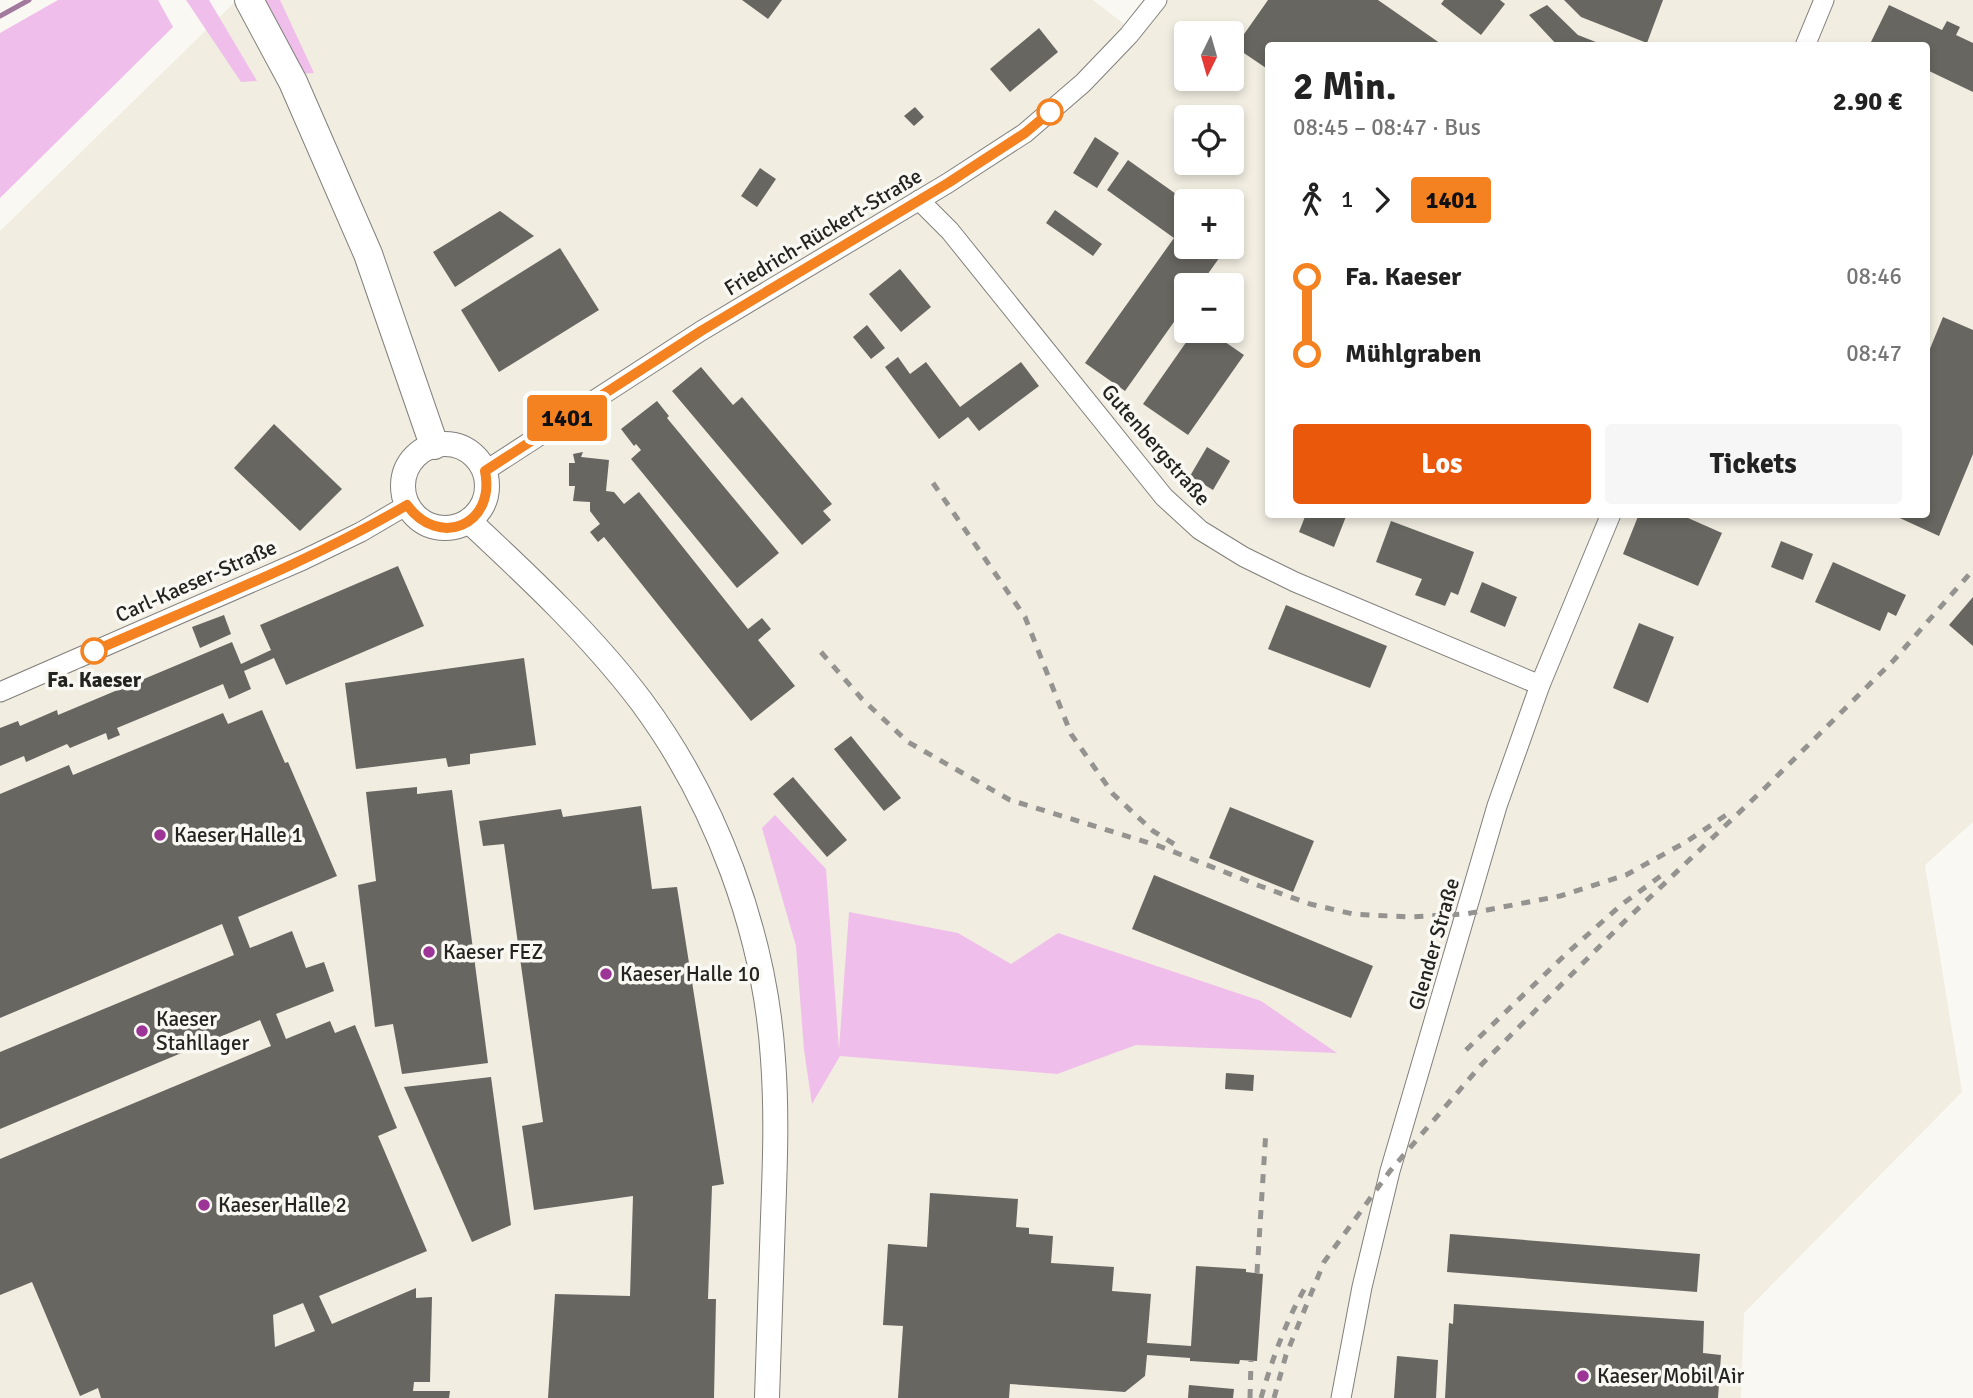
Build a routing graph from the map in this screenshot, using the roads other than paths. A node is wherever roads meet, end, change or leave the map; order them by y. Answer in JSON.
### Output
{"nodes":[{"id":1,"x":248,"y":0,"type":"edge"},
{"id":2,"x":1157,"y":0,"type":"edge"},
{"id":3,"x":1824,"y":0,"type":"edge"},
{"id":4,"x":1807,"y":42,"type":"edge"},
{"id":5,"x":919,"y":200,"type":"junction"},
{"id":6,"x":434,"y":445,"type":"junction"},
{"id":7,"x":485,"y":471,"type":"junction"},
{"id":8,"x":407,"y":505,"type":"junction"},
{"id":9,"x":1609,"y":518,"type":"edge"},
{"id":10,"x":469,"y":521,"type":"junction"},
{"id":11,"x":1540,"y":685,"type":"junction"},
{"id":12,"x":0,"y":692,"type":"edge"},
{"id":13,"x":767,"y":1398,"type":"edge"},
{"id":14,"x":1341,"y":1398,"type":"edge"}],
"edges":[{"from":1,"to":6,"type":"highway"},
{"from":2,"to":5,"type":"street","name":"Friedrich-Rückert-Straße"},
{"from":3,"to":4,"type":"street"},
{"from":5,"to":7,"type":"street","name":"Friedrich-Rückert-Straße"},
{"from":5,"to":11,"type":"street","name":"Gutenbergstraße"},
{"from":6,"to":7,"type":"main road"},
{"from":6,"to":8,"type":"main road"},
{"from":7,"to":10,"type":"main road"},
{"from":8,"to":10,"type":"main road"},
{"from":8,"to":12,"type":"street","name":"Carl-Kaeser-Straße"},
{"from":9,"to":11,"type":"street","name":"Glender Straße"},
{"from":10,"to":13,"type":"main road"},
{"from":11,"to":14,"type":"street","name":"Glender Straße"}]}
